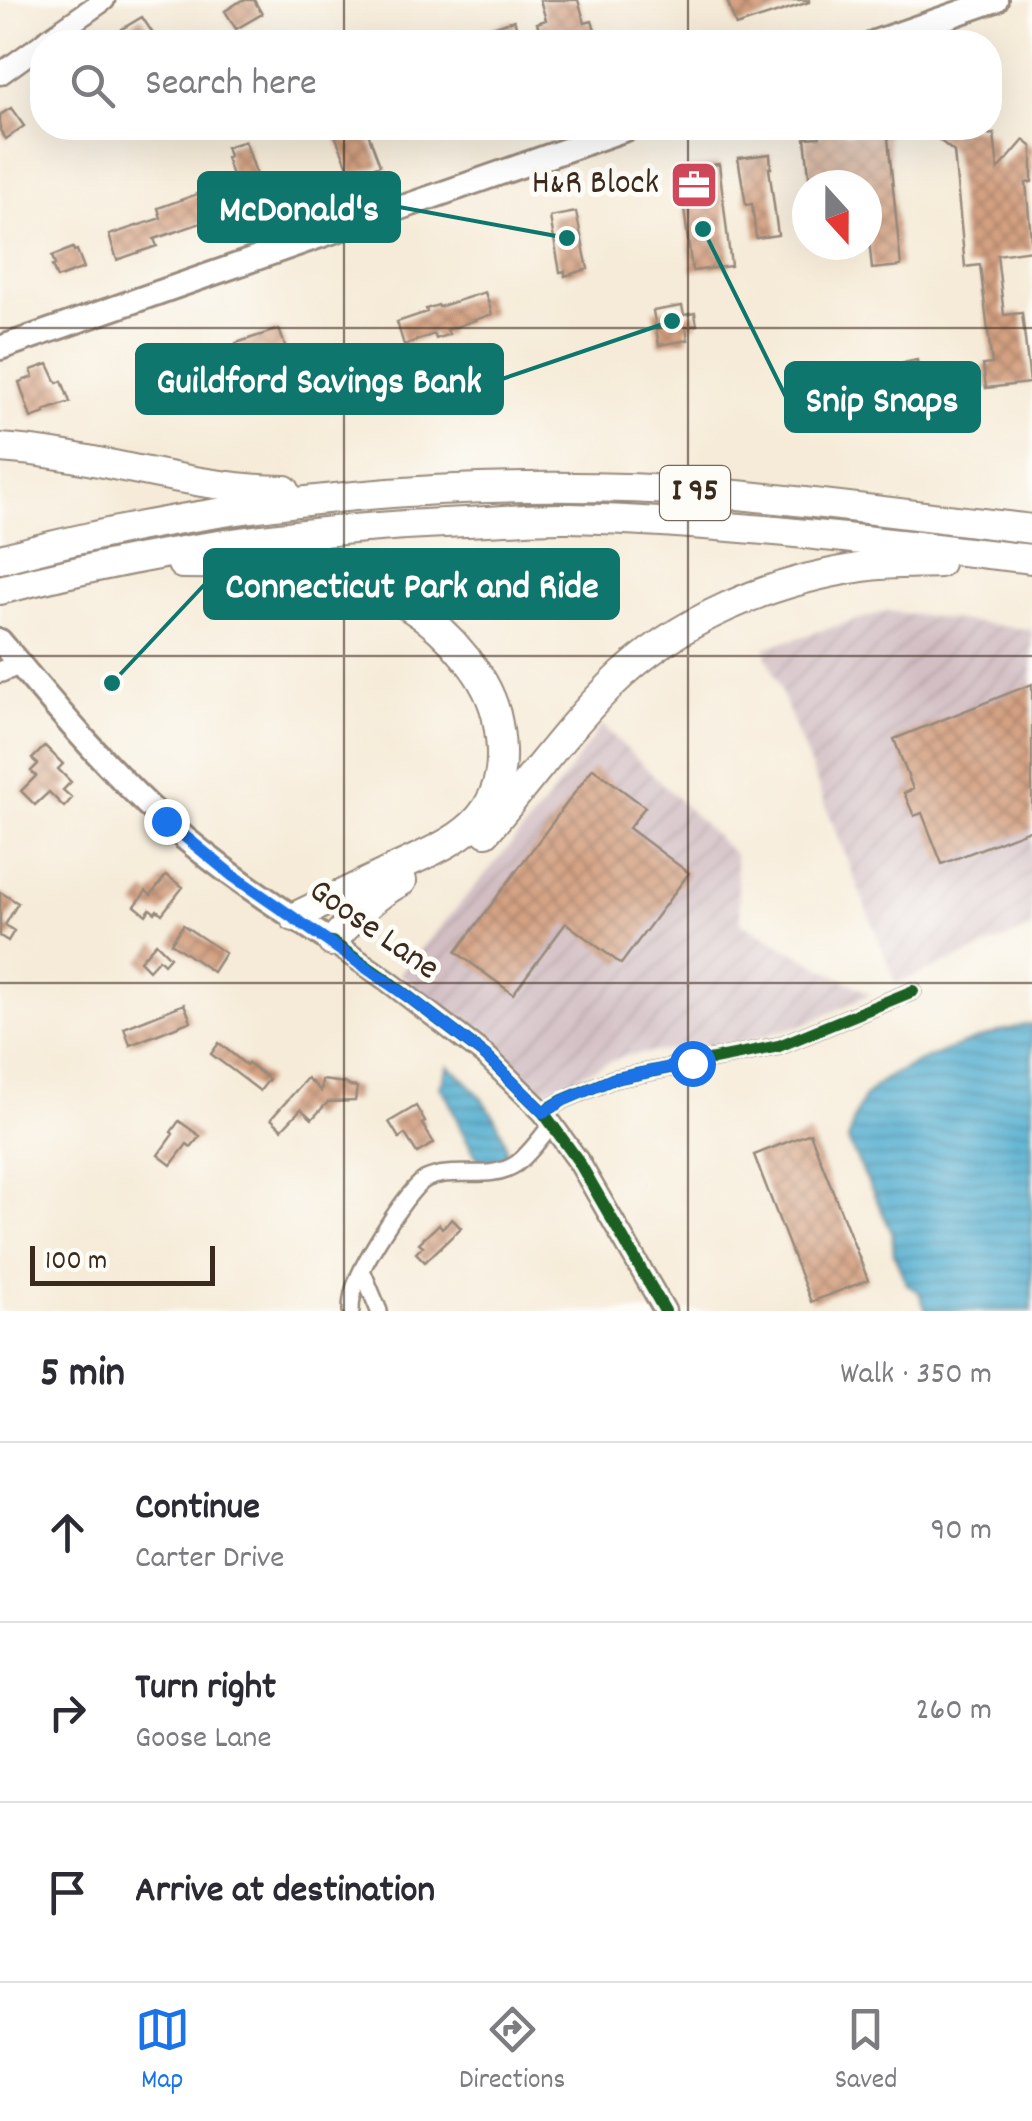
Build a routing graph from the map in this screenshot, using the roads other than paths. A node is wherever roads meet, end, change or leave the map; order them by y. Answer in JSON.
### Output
{"nodes":[{"id":1,"x":104,"y":0,"type":"edge"},
{"id":2,"x":996,"y":0,"type":"edge"},
{"id":3,"x":61,"y":30,"type":"edge"},
{"id":4,"x":910,"y":30,"type":"edge"},
{"id":5,"x":30,"y":52,"type":"edge"},
{"id":6,"x":0,"y":74,"type":"edge"},
{"id":7,"x":595,"y":140,"type":"edge"},
{"id":8,"x":0,"y":348,"type":"edge"},
{"id":9,"x":0,"y":448,"type":"edge"},
{"id":10,"x":422,"y":492,"type":"junction"},
{"id":11,"x":1032,"y":529,"type":"edge"},
{"id":12,"x":0,"y":560,"type":"edge"},
{"id":13,"x":1032,"y":562,"type":"edge"},
{"id":14,"x":1,"y":590,"type":"edge"},
{"id":15,"x":0,"y":641,"type":"edge"},
{"id":16,"x":10,"y":668,"type":"edge"},
{"id":17,"x":294,"y":918,"type":"junction"},
{"id":18,"x":332,"y":942,"type":"junction"},
{"id":19,"x":913,"y":992,"type":"dead end"},
{"id":20,"x":548,"y":1118,"type":"junction"},
{"id":21,"x":362,"y":1270,"type":"junction"},
{"id":22,"x":351,"y":1311,"type":"edge"},
{"id":23,"x":378,"y":1311,"type":"edge"},
{"id":24,"x":664,"y":1311,"type":"edge"}],
"edges":[{"from":1,"to":3,"type":"street"},
{"from":2,"to":4,"type":"main road"},
{"from":5,"to":6,"type":"street"},
{"from":7,"to":8,"type":"main road"},
{"from":9,"to":10,"type":"highway"},
{"from":10,"to":11,"type":"highway","number":"I 95"},
{"from":10,"to":12,"type":"highway","number":"I 95"},
{"from":13,"to":14,"type":"highway","number":"I 95"},
{"from":13,"to":18,"type":"highway"},
{"from":14,"to":17,"type":"highway"},
{"from":15,"to":16,"type":"main road","name":"Goose Lane"},
{"from":16,"to":17,"type":"main road","name":"Goose Lane"},
{"from":17,"to":18,"type":"main road","name":"Goose Lane"},
{"from":18,"to":20,"type":"street","name":"Goose Lane"},
{"from":19,"to":20,"type":"street"},
{"from":20,"to":21,"type":"street"},
{"from":20,"to":24,"type":"street","name":"Goose Lane"},
{"from":21,"to":22,"type":"street"},
{"from":21,"to":23,"type":"street"}]}
